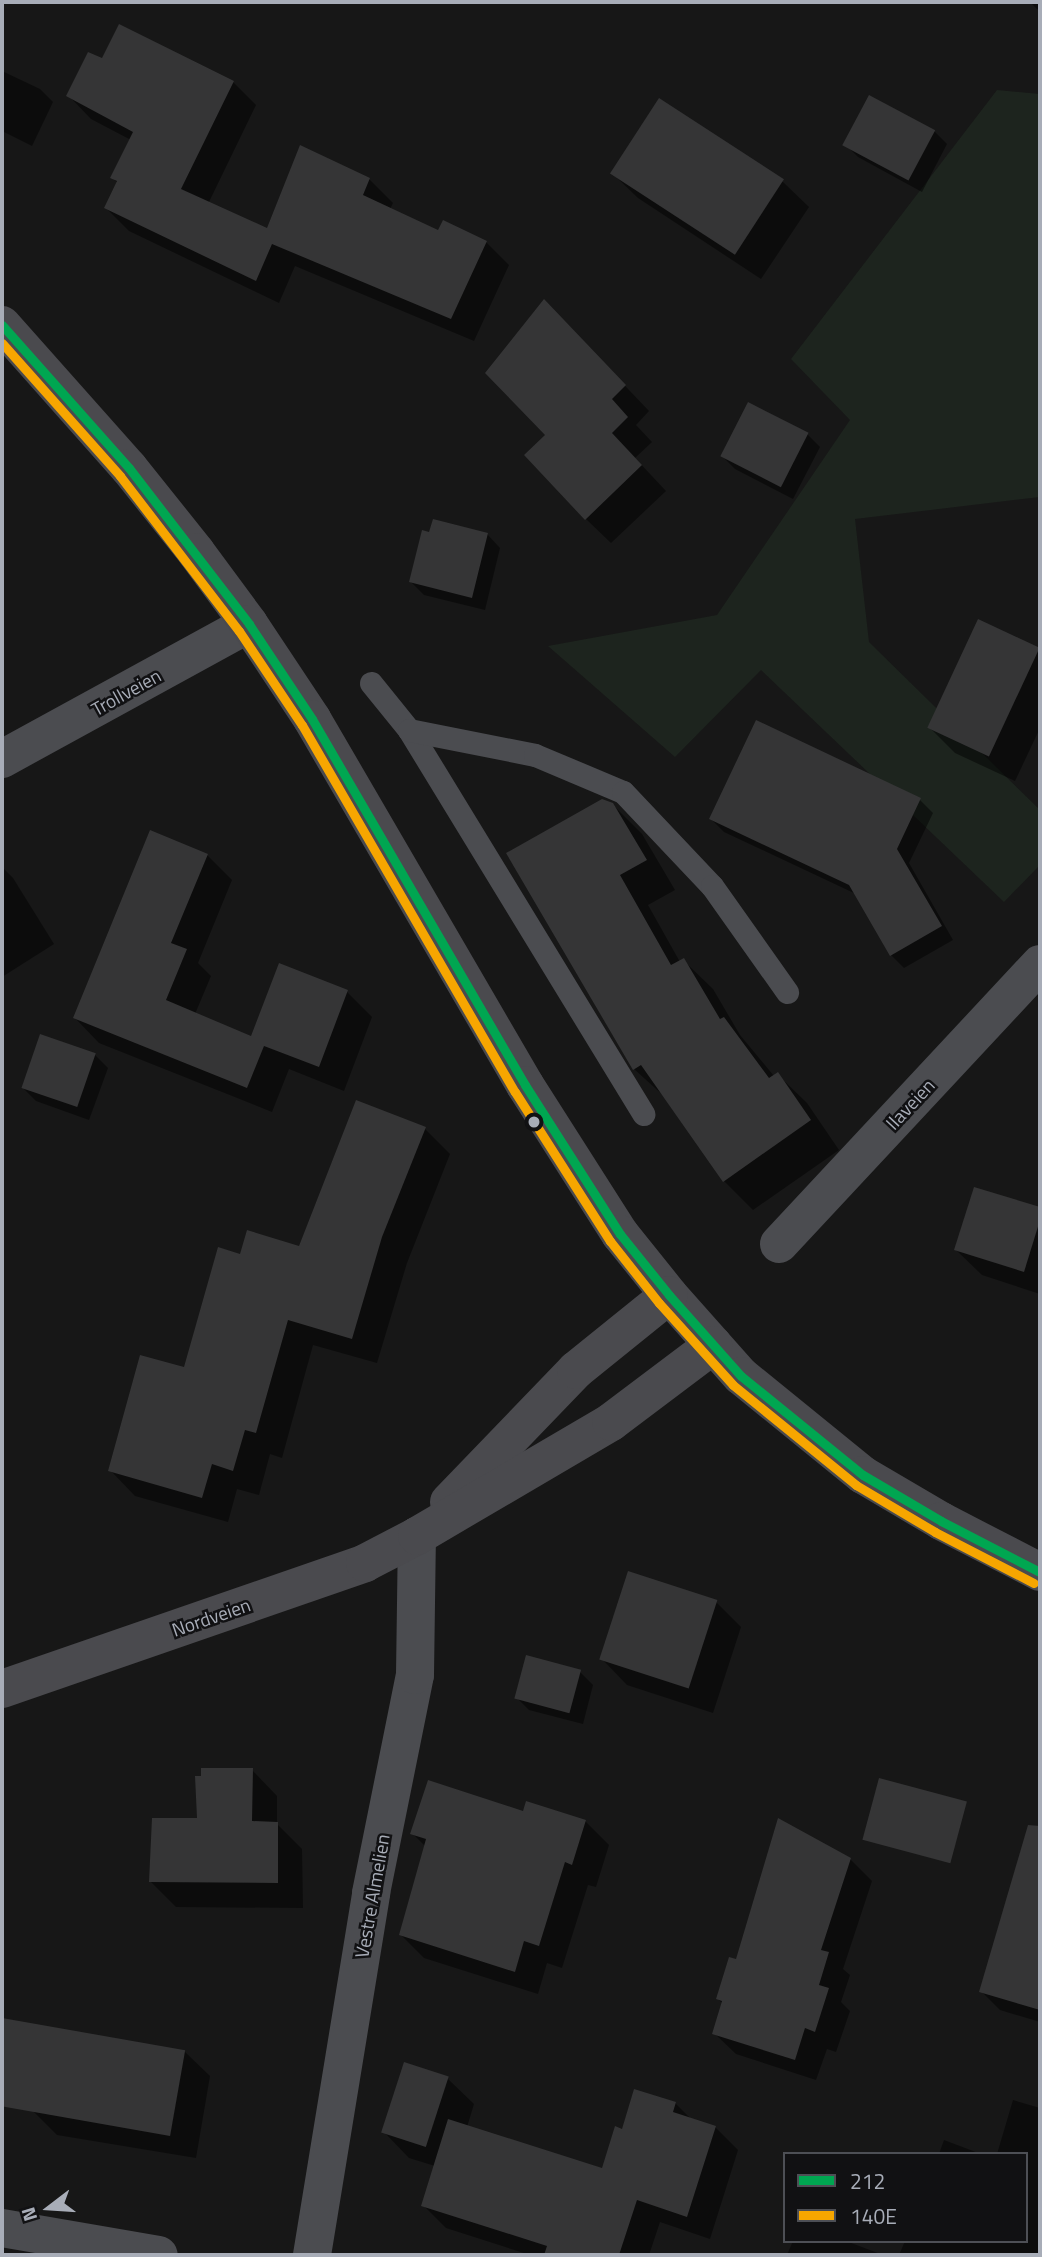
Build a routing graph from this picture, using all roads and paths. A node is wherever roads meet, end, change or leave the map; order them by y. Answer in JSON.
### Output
{"nodes":[{"id":1,"x":2,"y":325,"type":"edge"},
{"id":2,"x":249,"y":624,"type":"junction"},
{"id":3,"x":371,"y":683,"type":"dead end"},
{"id":4,"x":409,"y":730,"type":"junction"},
{"id":5,"x":2,"y":759,"type":"edge"},
{"id":6,"x":1040,"y":964,"type":"edge"},
{"id":7,"x":786,"y":992,"type":"dead end"},
{"id":8,"x":643,"y":1114,"type":"dead end"},
{"id":9,"x":779,"y":1244,"type":"dead end"},
{"id":10,"x":669,"y":1295,"type":"junction"},
{"id":11,"x":713,"y":1345,"type":"junction"},
{"id":12,"x":417,"y":1536,"type":"junction"},
{"id":13,"x":1040,"y":1572,"type":"edge"},
{"id":14,"x":2,"y":1689,"type":"edge"},
{"id":15,"x":2,"y":2228,"type":"edge"},
{"id":16,"x":159,"y":2255,"type":"edge"},
{"id":17,"x":312,"y":2255,"type":"edge"}],
"edges":[{"from":1,"to":2,"type":"main road"},
{"from":2,"to":5,"type":"street","name":"Trollveien"},
{"from":2,"to":10,"type":"main road"},
{"from":3,"to":4,"type":"lane"},
{"from":4,"to":7,"type":"lane"},
{"from":4,"to":8,"type":"lane"},
{"from":6,"to":9,"type":"street","name":"Ilaveien"},
{"from":10,"to":11,"type":"main road"},
{"from":10,"to":12,"type":"main road","name":"Nordveien"},
{"from":11,"to":12,"type":"main road","name":"Nordveien"},
{"from":11,"to":13,"type":"main road"},
{"from":12,"to":14,"type":"main road","name":"Nordveien"},
{"from":12,"to":17,"type":"street","name":"Vestre Almelien"},
{"from":15,"to":16,"type":"street"}]}
